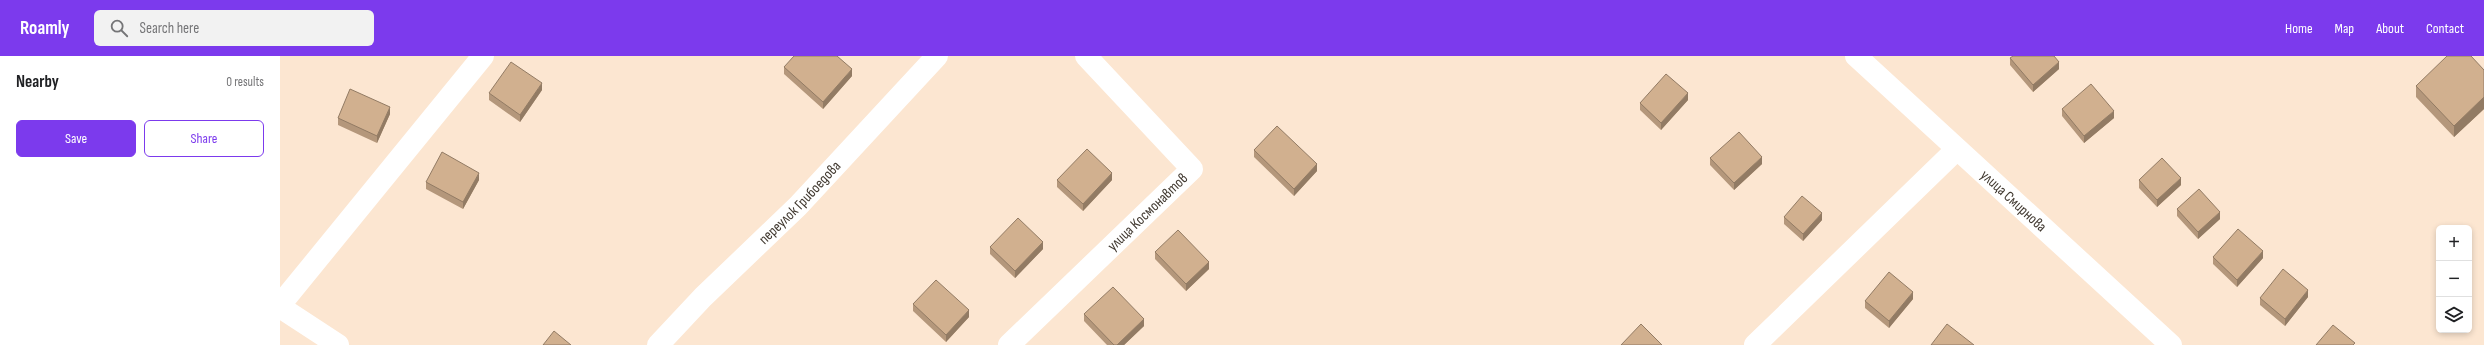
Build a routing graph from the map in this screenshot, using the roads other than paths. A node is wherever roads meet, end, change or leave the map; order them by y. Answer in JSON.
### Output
{"nodes":[{"id":1,"x":483,"y":56,"type":"edge"},
{"id":2,"x":937,"y":56,"type":"edge"},
{"id":3,"x":1086,"y":56,"type":"edge"},
{"id":4,"x":1856,"y":56,"type":"edge"},
{"id":5,"x":1956,"y":150,"type":"junction"},
{"id":6,"x":280,"y":306,"type":"edge"},
{"id":7,"x":338,"y":345,"type":"edge"},
{"id":8,"x":658,"y":345,"type":"edge"},
{"id":9,"x":1009,"y":345,"type":"edge"},
{"id":10,"x":1755,"y":345,"type":"edge"},
{"id":11,"x":2171,"y":345,"type":"edge"}],
"edges":[{"from":1,"to":6,"type":"street"},
{"from":2,"to":8,"type":"street","name":"переулок Грибоедова"},
{"from":3,"to":9,"type":"street","name":"улица Космонавтов"},
{"from":4,"to":5,"type":"street","name":"улица Смирнова"},
{"from":5,"to":10,"type":"street"},
{"from":5,"to":11,"type":"street","name":"улица Смирнова"},
{"from":6,"to":7,"type":"street"}]}
